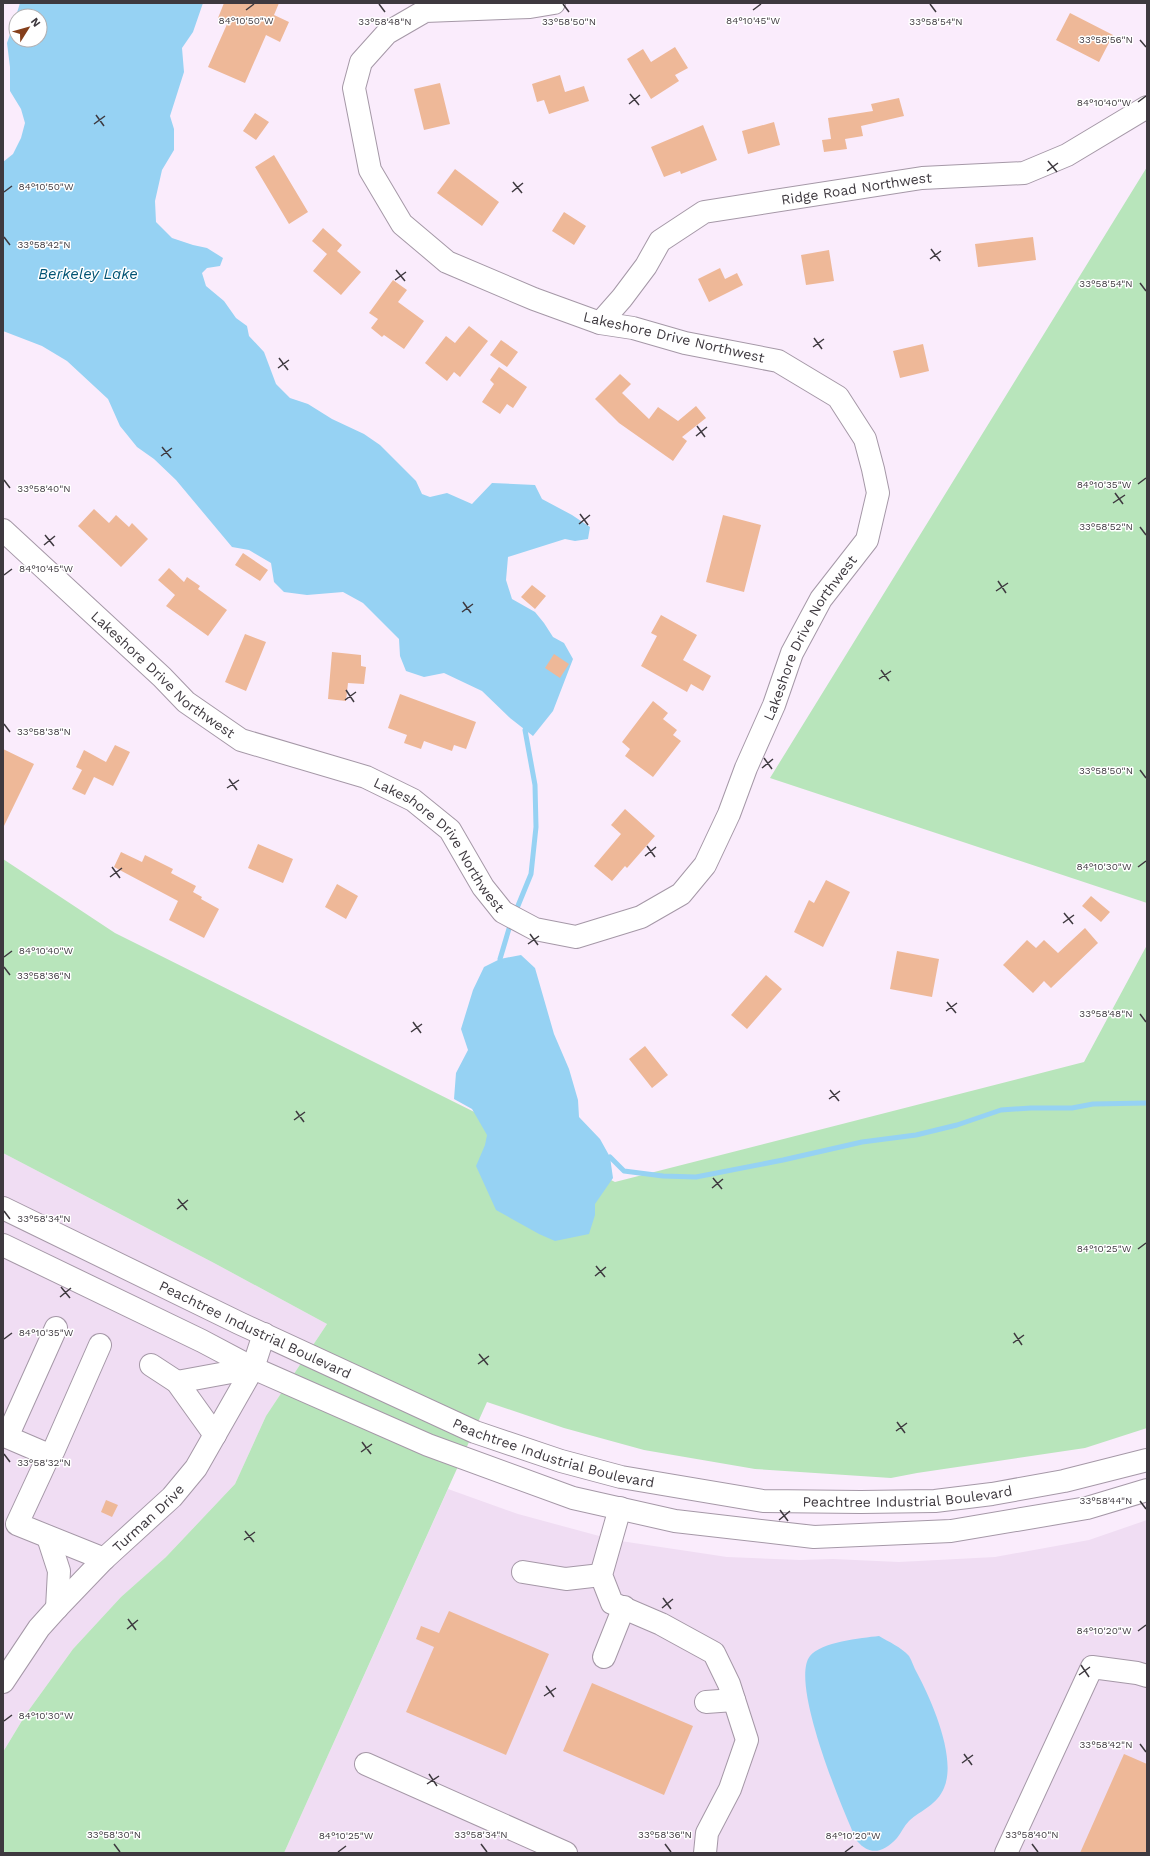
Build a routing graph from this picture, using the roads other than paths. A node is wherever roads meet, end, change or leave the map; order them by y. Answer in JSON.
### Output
{"nodes":[{"id":1,"x":554,"y":3,"type":"edge"},
{"id":2,"x":1147,"y":107,"type":"edge"},
{"id":3,"x":600,"y":323,"type":"junction"},
{"id":4,"x":3,"y":530,"type":"edge"},
{"id":5,"x":3,"y":1208,"type":"edge"},
{"id":6,"x":3,"y":1245,"type":"edge"},
{"id":7,"x":56,"y":1328,"type":"dead end"},
{"id":8,"x":264,"y":1334,"type":"junction"},
{"id":9,"x":100,"y":1345,"type":"dead end"},
{"id":10,"x":151,"y":1365,"type":"dead end"},
{"id":11,"x":253,"y":1368,"type":"junction"},
{"id":12,"x":177,"y":1382,"type":"junction"},
{"id":13,"x":215,"y":1435,"type":"junction"},
{"id":14,"x":50,"y":1455,"type":"junction"},
{"id":15,"x":1147,"y":1460,"type":"edge"},
{"id":16,"x":1147,"y":1490,"type":"edge"},
{"id":17,"x":620,"y":1508,"type":"junction"},
{"id":18,"x":48,"y":1537,"type":"junction"},
{"id":19,"x":104,"y":1559,"type":"junction"},
{"id":20,"x":523,"y":1572,"type":"dead end"},
{"id":21,"x":601,"y":1575,"type":"junction"},
{"id":22,"x":57,"y":1608,"type":"junction"},
{"id":23,"x":624,"y":1608,"type":"junction"},
{"id":24,"x":604,"y":1657,"type":"dead end"},
{"id":25,"x":9,"y":1659,"type":"edge"},
{"id":26,"x":1147,"y":1676,"type":"edge"},
{"id":27,"x":3,"y":1682,"type":"edge"},
{"id":28,"x":734,"y":1700,"type":"junction"},
{"id":29,"x":706,"y":1702,"type":"dead end"},
{"id":30,"x":366,"y":1764,"type":"dead end"},
{"id":31,"x":566,"y":1853,"type":"edge"},
{"id":32,"x":705,"y":1853,"type":"edge"},
{"id":33,"x":1006,"y":1853,"type":"edge"}],
"edges":[{"from":1,"to":3,"type":"main road","name":"Lakeshore Drive Northwest"},
{"from":2,"to":3,"type":"main road","name":"Ridge Road Northwest"},
{"from":3,"to":4,"type":"main road","name":"Lakeshore Drive Northwest"},
{"from":5,"to":8,"type":"main road","name":"Peachtree Industrial Boulevard"},
{"from":6,"to":11,"type":"main road"},
{"from":7,"to":14,"type":"main road"},
{"from":8,"to":11,"type":"main road","name":"Turman Drive"},
{"from":8,"to":15,"type":"main road","name":"Peachtree Industrial Boulevard"},
{"from":9,"to":14,"type":"main road"},
{"from":10,"to":12,"type":"main road"},
{"from":11,"to":12,"type":"main road"},
{"from":11,"to":13,"type":"main road","name":"Turman Drive"},
{"from":11,"to":17,"type":"main road"},
{"from":12,"to":13,"type":"main road"},
{"from":13,"to":19,"type":"main road","name":"Turman Drive"},
{"from":14,"to":18,"type":"main road"},
{"from":16,"to":17,"type":"main road"},
{"from":17,"to":21,"type":"main road"},
{"from":18,"to":19,"type":"main road"},
{"from":18,"to":22,"type":"main road"},
{"from":19,"to":22,"type":"main road","name":"Turman Drive"},
{"from":20,"to":21,"type":"main road"},
{"from":21,"to":23,"type":"main road"},
{"from":22,"to":25,"type":"main road","name":"Turman Drive"},
{"from":23,"to":24,"type":"main road"},
{"from":23,"to":28,"type":"main road"},
{"from":25,"to":27,"type":"main road","name":"Turman Drive"},
{"from":26,"to":33,"type":"main road"},
{"from":28,"to":29,"type":"main road"},
{"from":28,"to":32,"type":"main road"},
{"from":30,"to":31,"type":"main road"}]}
